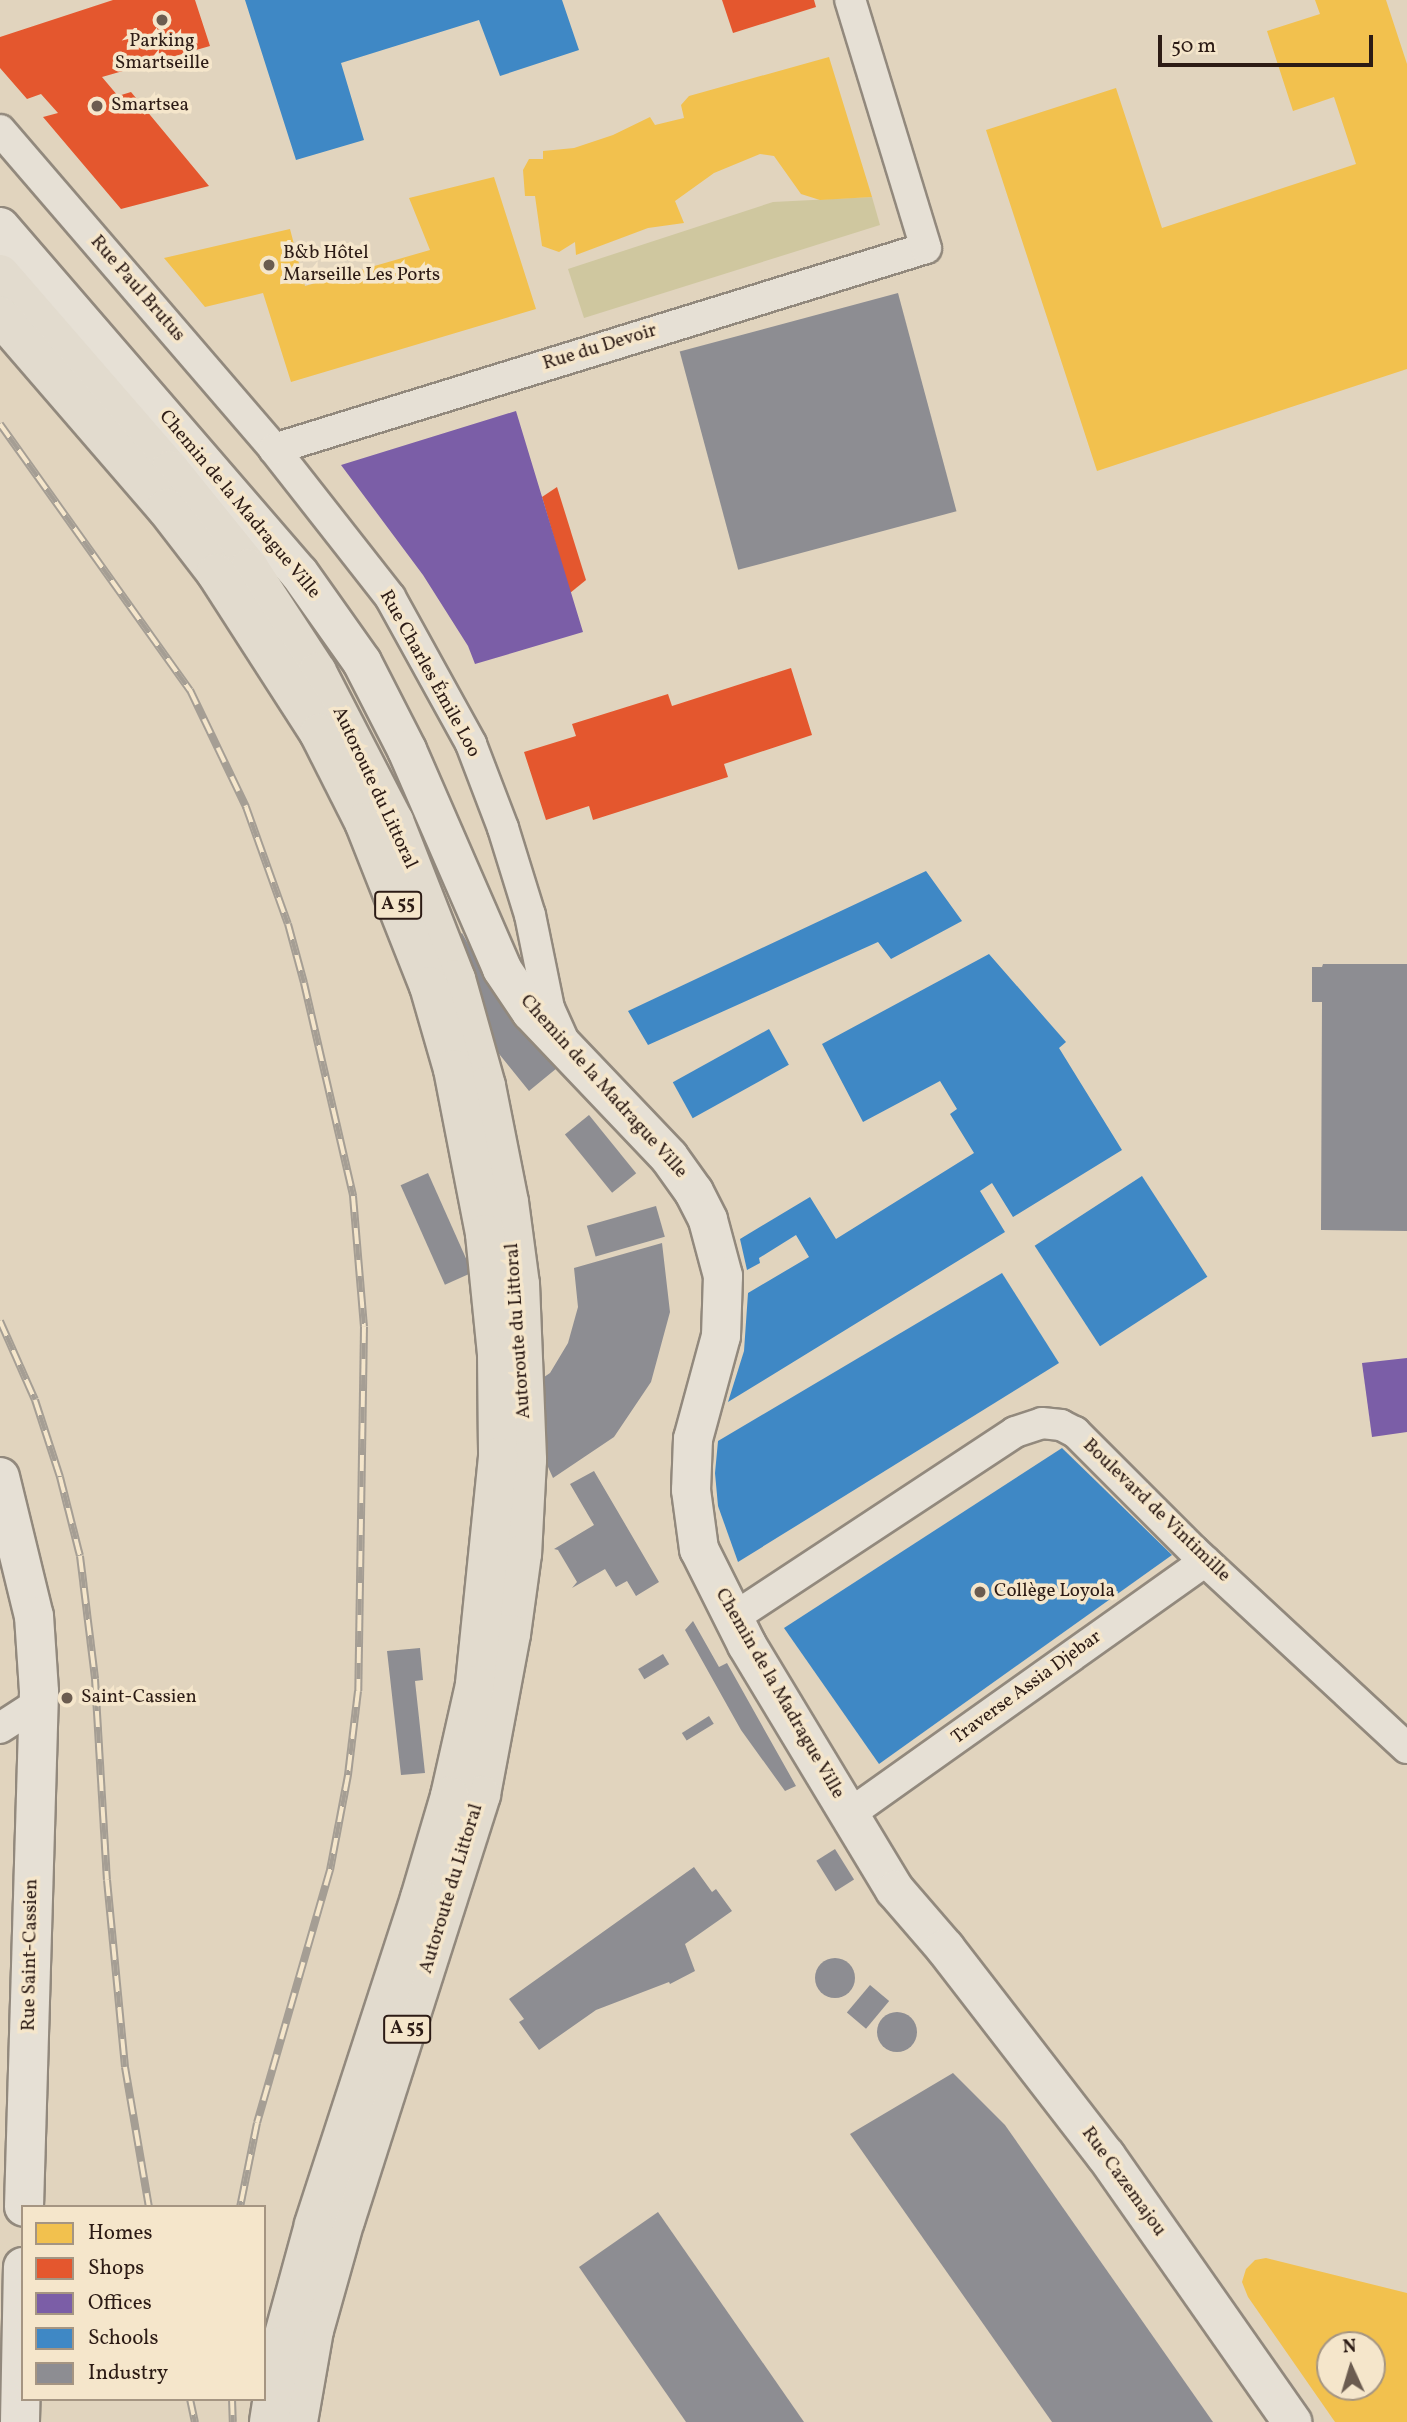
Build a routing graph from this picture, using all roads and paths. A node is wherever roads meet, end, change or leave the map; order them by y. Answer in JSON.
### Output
{"nodes":[{"id":1,"x":850,"y":0,"type":"edge"},
{"id":2,"x":0,"y":130,"type":"edge"},
{"id":3,"x":0,"y":227,"type":"edge"},
{"id":4,"x":0,"y":274,"type":"edge"},
{"id":5,"x":0,"y":316,"type":"edge"},
{"id":6,"x":274,"y":449,"type":"junction"},
{"id":7,"x":566,"y":1046,"type":"junction"},
{"id":8,"x":1,"y":1481,"type":"edge"},
{"id":9,"x":0,"y":1539,"type":"edge"},
{"id":10,"x":1205,"y":1561,"type":"junction"},
{"id":11,"x":733,"y":1618,"type":"junction"},
{"id":12,"x":39,"y":1703,"type":"junction"},
{"id":13,"x":0,"y":1728,"type":"edge"},
{"id":14,"x":1407,"y":1748,"type":"edge"},
{"id":15,"x":848,"y":1815,"type":"junction"},
{"id":16,"x":945,"y":1948,"type":"joint"},
{"id":17,"x":24,"y":2205,"type":"edge"},
{"id":18,"x":21,"y":2370,"type":"edge"},
{"id":19,"x":20,"y":2422,"type":"edge"},
{"id":20,"x":269,"y":2422,"type":"edge"},
{"id":21,"x":298,"y":2422,"type":"edge"},
{"id":22,"x":1292,"y":2422,"type":"edge"}],
"edges":[{"from":1,"to":6,"type":"street","name":"Rue du Devoir"},
{"from":2,"to":6,"type":"street","name":"Rue Paul Brutus"},
{"from":3,"to":7,"type":"street","name":"Chemin de la Madrague Ville"},
{"from":4,"to":21,"type":"highway","name":"Autoroute du Littoral","number":"A 55"},
{"from":5,"to":20,"type":"highway","name":"Autoroute du Littoral","number":"A 55"},
{"from":6,"to":7,"type":"street","name":"Rue Charles Émile Loo"},
{"from":7,"to":11,"type":"street","name":"Chemin de la Madrague Ville"},
{"from":8,"to":9,"type":"street"},
{"from":8,"to":12,"type":"street","name":"Rue Saint-Cassien"},
{"from":10,"to":11,"type":"street","name":"Boulevard de Vintimille"},
{"from":10,"to":14,"type":"street","name":"Boulevard de Vintimille"},
{"from":10,"to":15,"type":"street","name":"Traverse Assia Djebar"},
{"from":11,"to":15,"type":"street","name":"Chemin de la Madrague Ville"},
{"from":12,"to":13,"type":"street"},
{"from":12,"to":17,"type":"street","name":"Rue Saint-Cassien"},
{"from":15,"to":16,"type":"street","name":"Chemin de la Madrague Ville"},
{"from":16,"to":22,"type":"street","name":"Rue Cazemajou"},
{"from":18,"to":19,"type":"street"}]}
